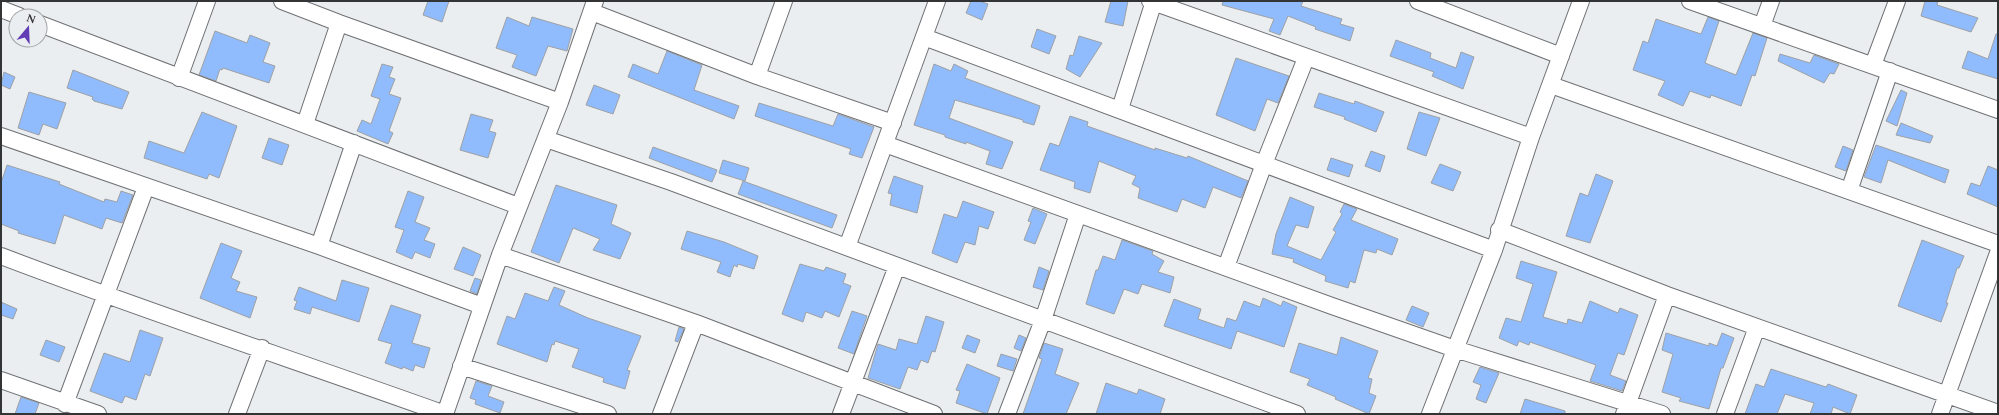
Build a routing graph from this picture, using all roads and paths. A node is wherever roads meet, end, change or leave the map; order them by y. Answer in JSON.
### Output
{"nodes":[{"id":1,"x":207,"y":1,"type":"edge"},
{"id":2,"x":282,"y":1,"type":"edge"},
{"id":3,"x":784,"y":1,"type":"edge"},
{"id":4,"x":937,"y":1,"type":"edge"},
{"id":5,"x":1152,"y":1,"type":"edge"},
{"id":6,"x":1418,"y":1,"type":"edge"},
{"id":7,"x":1581,"y":1,"type":"edge"},
{"id":8,"x":1690,"y":1,"type":"edge"},
{"id":9,"x":1772,"y":1,"type":"edge"},
{"id":10,"x":1897,"y":1,"type":"edge"},
{"id":11,"x":594,"y":6,"type":"edge"},
{"id":12,"x":339,"y":23,"type":"junction"},
{"id":13,"x":1762,"y":26,"type":"junction"},
{"id":14,"x":48,"y":27,"type":"edge"},
{"id":15,"x":924,"y":37,"type":"junction"},
{"id":16,"x":1561,"y":56,"type":"junction"},
{"id":17,"x":1306,"y":58,"type":"junction"},
{"id":18,"x":1873,"y":65,"type":"junction"},
{"id":19,"x":1890,"y":71,"type":"junction"},
{"id":20,"x":757,"y":76,"type":"junction"},
{"id":21,"x":179,"y":78,"type":"junction"},
{"id":22,"x":1551,"y":85,"type":"junction"},
{"id":23,"x":560,"y":102,"type":"junction"},
{"id":24,"x":1120,"y":110,"type":"junction"},
{"id":25,"x":1998,"y":110,"type":"edge"},
{"id":26,"x":893,"y":123,"type":"junction"},
{"id":27,"x":304,"y":124,"type":"junction"},
{"id":28,"x":1,"y":136,"type":"edge"},
{"id":29,"x":1531,"y":137,"type":"junction"},
{"id":30,"x":546,"y":139,"type":"junction"},
{"id":31,"x":354,"y":143,"type":"junction"},
{"id":32,"x":885,"y":144,"type":"junction"},
{"id":33,"x":1264,"y":164,"type":"junction"},
{"id":34,"x":146,"y":187,"type":"junction"},
{"id":35,"x":1849,"y":191,"type":"junction"},
{"id":36,"x":518,"y":206,"type":"junction"},
{"id":37,"x":1078,"y":214,"type":"junction"},
{"id":38,"x":1500,"y":230,"type":"junction"},
{"id":39,"x":1998,"y":244,"type":"edge"},
{"id":40,"x":318,"y":246,"type":"junction"},
{"id":41,"x":847,"y":247,"type":"junction"},
{"id":42,"x":1494,"y":250,"type":"junction"},
{"id":43,"x":1998,"y":253,"type":"edge"},
{"id":44,"x":500,"y":255,"type":"junction"},
{"id":45,"x":1,"y":256,"type":"edge"},
{"id":46,"x":897,"y":266,"type":"junction"},
{"id":47,"x":1226,"y":267,"type":"junction"},
{"id":48,"x":105,"y":295,"type":"junction"},
{"id":49,"x":1667,"y":295,"type":"junction"},
{"id":50,"x":482,"y":306,"type":"junction"},
{"id":51,"x":1042,"y":320,"type":"junction"},
{"id":52,"x":696,"y":324,"type":"junction"},
{"id":53,"x":1757,"y":327,"type":"junction"},
{"id":54,"x":262,"y":348,"type":"junction"},
{"id":55,"x":1455,"y":348,"type":"junction"},
{"id":56,"x":461,"y":366,"type":"junction"},
{"id":57,"x":1,"y":380,"type":"edge"},
{"id":58,"x":853,"y":384,"type":"junction"},
{"id":59,"x":1947,"y":395,"type":"junction"},
{"id":60,"x":65,"y":404,"type":"junction"},
{"id":61,"x":1626,"y":408,"type":"edge"},
{"id":62,"x":1998,"y":413,"type":"edge"},
{"id":63,"x":98,"y":414,"type":"edge"},
{"id":64,"x":237,"y":414,"type":"edge"},
{"id":65,"x":445,"y":414,"type":"edge"},
{"id":66,"x":608,"y":414,"type":"edge"},
{"id":67,"x":661,"y":414,"type":"edge"},
{"id":68,"x":841,"y":414,"type":"edge"},
{"id":69,"x":934,"y":414,"type":"edge"},
{"id":70,"x":1007,"y":414,"type":"edge"},
{"id":71,"x":1297,"y":414,"type":"edge"},
{"id":72,"x":1430,"y":414,"type":"edge"},
{"id":73,"x":1662,"y":414,"type":"edge"},
{"id":74,"x":1725,"y":414,"type":"edge"},
{"id":75,"x":1940,"y":414,"type":"edge"}],
"edges":[{"from":1,"to":21,"type":"street"},
{"from":2,"to":12,"type":"street"},
{"from":3,"to":20,"type":"street"},
{"from":4,"to":15,"type":"street"},
{"from":5,"to":17,"type":"street"},
{"from":5,"to":24,"type":"street"},
{"from":6,"to":16,"type":"street"},
{"from":7,"to":16,"type":"street"},
{"from":8,"to":13,"type":"street"},
{"from":9,"to":13,"type":"street"},
{"from":10,"to":18,"type":"street"},
{"from":11,"to":20,"type":"street"},
{"from":11,"to":23,"type":"street"},
{"from":12,"to":23,"type":"street"},
{"from":12,"to":27,"type":"street"},
{"from":13,"to":18,"type":"street"},
{"from":14,"to":21,"type":"street"},
{"from":15,"to":24,"type":"street"},
{"from":15,"to":26,"type":"street"},
{"from":16,"to":22,"type":"street"},
{"from":17,"to":29,"type":"street"},
{"from":17,"to":33,"type":"street"},
{"from":18,"to":19,"type":"street"},
{"from":19,"to":25,"type":"street"},
{"from":19,"to":35,"type":"street"},
{"from":20,"to":26,"type":"street"},
{"from":21,"to":27,"type":"street"},
{"from":22,"to":29,"type":"street"},
{"from":22,"to":35,"type":"street"},
{"from":23,"to":30,"type":"street"},
{"from":24,"to":33,"type":"street"},
{"from":26,"to":32,"type":"street"},
{"from":27,"to":31,"type":"street"},
{"from":28,"to":34,"type":"street"},
{"from":29,"to":38,"type":"street"},
{"from":30,"to":36,"type":"street"},
{"from":30,"to":41,"type":"street"},
{"from":31,"to":36,"type":"street"},
{"from":31,"to":40,"type":"street"},
{"from":32,"to":37,"type":"street"},
{"from":32,"to":41,"type":"street"},
{"from":33,"to":42,"type":"street"},
{"from":33,"to":47,"type":"street"},
{"from":34,"to":40,"type":"street"},
{"from":34,"to":48,"type":"street"},
{"from":35,"to":39,"type":"street"},
{"from":36,"to":44,"type":"street"},
{"from":37,"to":47,"type":"street"},
{"from":37,"to":51,"type":"street"},
{"from":38,"to":42,"type":"street"},
{"from":38,"to":49,"type":"street"},
{"from":40,"to":50,"type":"street"},
{"from":41,"to":46,"type":"street"},
{"from":42,"to":55,"type":"street"},
{"from":43,"to":59,"type":"street"},
{"from":44,"to":50,"type":"street"},
{"from":44,"to":52,"type":"street"},
{"from":45,"to":48,"type":"street"},
{"from":46,"to":51,"type":"street"},
{"from":46,"to":58,"type":"street"},
{"from":47,"to":55,"type":"street"},
{"from":48,"to":54,"type":"street"},
{"from":48,"to":60,"type":"street"},
{"from":49,"to":53,"type":"street"},
{"from":49,"to":61,"type":"street"},
{"from":50,"to":56,"type":"street"},
{"from":51,"to":70,"type":"street"},
{"from":51,"to":71,"type":"street"},
{"from":52,"to":58,"type":"street"},
{"from":52,"to":67,"type":"street"},
{"from":53,"to":59,"type":"street"},
{"from":53,"to":74,"type":"street"},
{"from":54,"to":64,"type":"street"},
{"from":54,"to":65,"type":"street"},
{"from":55,"to":61,"type":"street"},
{"from":55,"to":72,"type":"street"},
{"from":56,"to":65,"type":"street"},
{"from":56,"to":66,"type":"street"},
{"from":57,"to":60,"type":"street"},
{"from":58,"to":68,"type":"street"},
{"from":58,"to":69,"type":"street"},
{"from":59,"to":62,"type":"street"},
{"from":59,"to":75,"type":"street"},
{"from":60,"to":63,"type":"street"},
{"from":61,"to":73,"type":"street"}]}
